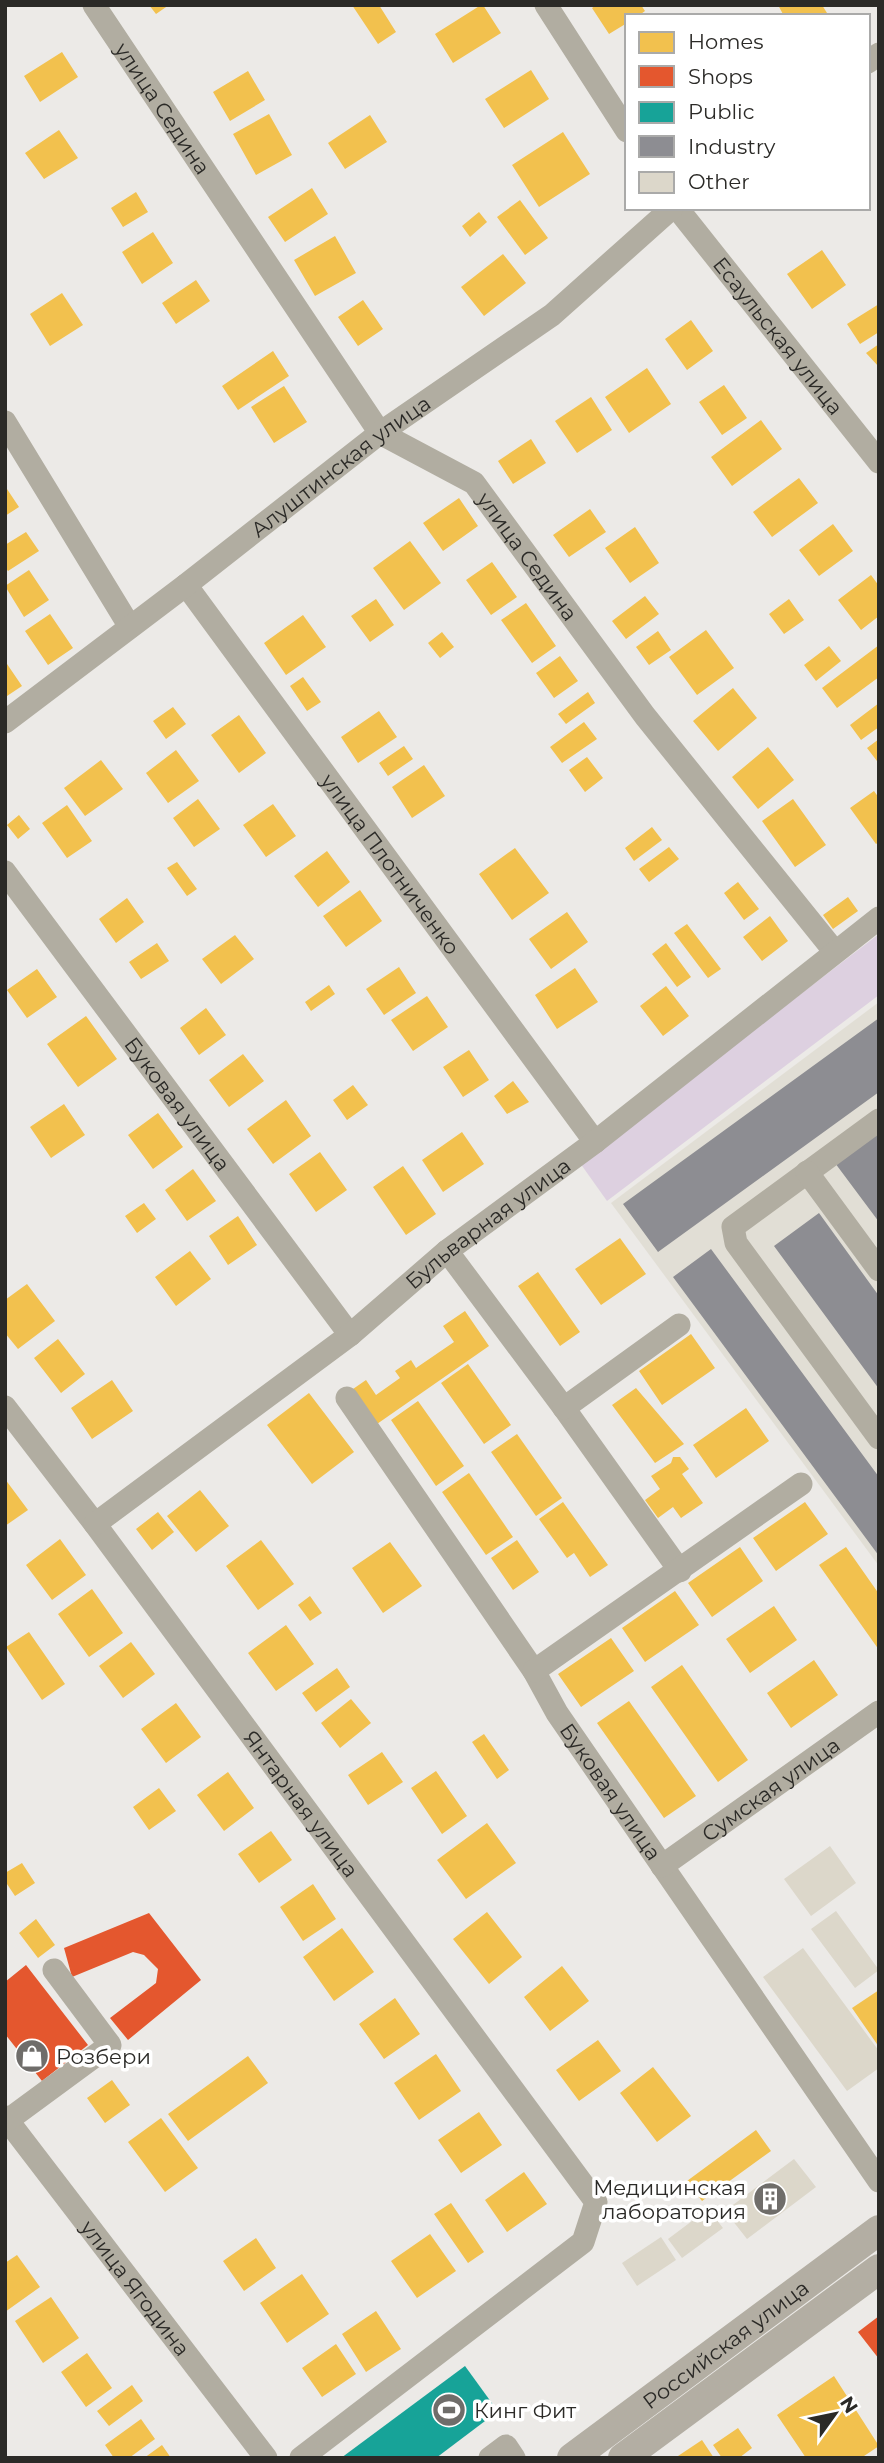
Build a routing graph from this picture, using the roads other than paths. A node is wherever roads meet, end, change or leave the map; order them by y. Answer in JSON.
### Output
{"nodes":[{"id":1,"x":94,"y":5,"type":"edge"},
{"id":2,"x":546,"y":5,"type":"edge"},
{"id":3,"x":625,"y":128,"type":"edge"},
{"id":4,"x":673,"y":210,"type":"edge"},
{"id":5,"x":677,"y":210,"type":"edge"},
{"id":6,"x":7,"y":426,"type":"edge"},
{"id":7,"x":380,"y":433,"type":"junction"},
{"id":8,"x":879,"y":462,"type":"edge"},
{"id":9,"x":186,"y":585,"type":"junction"},
{"id":10,"x":130,"y":627,"type":"junction"},
{"id":11,"x":5,"y":722,"type":"edge"},
{"id":12,"x":5,"y":872,"type":"edge"},
{"id":13,"x":879,"y":918,"type":"edge"},
{"id":14,"x":835,"y":952,"type":"junction"},
{"id":15,"x":879,"y":1120,"type":"edge"},
{"id":16,"x":595,"y":1142,"type":"junction"},
{"id":17,"x":807,"y":1172,"type":"junction"},
{"id":18,"x":447,"y":1251,"type":"junction"},
{"id":19,"x":879,"y":1270,"type":"edge"},
{"id":20,"x":679,"y":1325,"type":"dead end"},
{"id":21,"x":350,"y":1335,"type":"junction"},
{"id":22,"x":347,"y":1398,"type":"dead end"},
{"id":23,"x":5,"y":1408,"type":"edge"},
{"id":24,"x":564,"y":1408,"type":"junction"},
{"id":25,"x":879,"y":1438,"type":"edge"},
{"id":26,"x":802,"y":1484,"type":"dead end"},
{"id":27,"x":95,"y":1524,"type":"junction"},
{"id":28,"x":680,"y":1571,"type":"junction"},
{"id":29,"x":534,"y":1671,"type":"junction"},
{"id":30,"x":879,"y":1712,"type":"edge"},
{"id":31,"x":662,"y":1866,"type":"junction"},
{"id":32,"x":54,"y":1970,"type":"dead end"},
{"id":33,"x":7,"y":2118,"type":"edge"},
{"id":34,"x":879,"y":2181,"type":"edge"},
{"id":35,"x":879,"y":2230,"type":"edge"},
{"id":36,"x":879,"y":2269,"type":"edge"},
{"id":37,"x":266,"y":2458,"type":"edge"},
{"id":38,"x":301,"y":2458,"type":"edge"},
{"id":39,"x":490,"y":2458,"type":"edge"},
{"id":40,"x":514,"y":2458,"type":"edge"},
{"id":41,"x":572,"y":2458,"type":"edge"},
{"id":42,"x":623,"y":2458,"type":"edge"}],
"edges":[{"from":1,"to":7,"type":"street","name":"улица Седина"},
{"from":2,"to":3,"type":"street"},
{"from":4,"to":7,"type":"street","name":"Алуштинская улица"},
{"from":5,"to":8,"type":"street","name":"Есаульская улица"},
{"from":6,"to":10,"type":"street"},
{"from":7,"to":9,"type":"street","name":"Алуштинская улица"},
{"from":7,"to":14,"type":"street","name":"улица Седина"},
{"from":9,"to":10,"type":"street","name":"Алуштинская улица"},
{"from":9,"to":16,"type":"street","name":"улица Плотниченко"},
{"from":10,"to":11,"type":"street","name":"Алуштинская улица"},
{"from":12,"to":21,"type":"street","name":"Буковая улица"},
{"from":13,"to":14,"type":"street","name":"Бульварная улица"},
{"from":14,"to":16,"type":"street","name":"Бульварная улица"},
{"from":15,"to":17,"type":"street"},
{"from":16,"to":18,"type":"street","name":"Бульварная улица"},
{"from":17,"to":19,"type":"street"},
{"from":17,"to":25,"type":"street"},
{"from":18,"to":21,"type":"street","name":"Бульварная улица"},
{"from":18,"to":24,"type":"street"},
{"from":20,"to":24,"type":"street"},
{"from":21,"to":27,"type":"street","name":"Бульварная улица"},
{"from":22,"to":29,"type":"street","name":"Буковая улица"},
{"from":23,"to":27,"type":"street","name":"Янтарная улица"},
{"from":24,"to":28,"type":"street"},
{"from":26,"to":28,"type":"street"},
{"from":27,"to":38,"type":"street","name":"Янтарная улица"},
{"from":28,"to":29,"type":"street"},
{"from":29,"to":31,"type":"street","name":"Буковая улица"},
{"from":30,"to":31,"type":"street","name":"Сумская улица"},
{"from":31,"to":34,"type":"street","name":"Буковая улица"},
{"from":32,"to":33,"type":"street"},
{"from":33,"to":37,"type":"street","name":"улица Ягодина"},
{"from":35,"to":41,"type":"main road","name":"Российская улица"},
{"from":36,"to":42,"type":"main road","name":"Российская улица"},
{"from":39,"to":40,"type":"street"}]}
